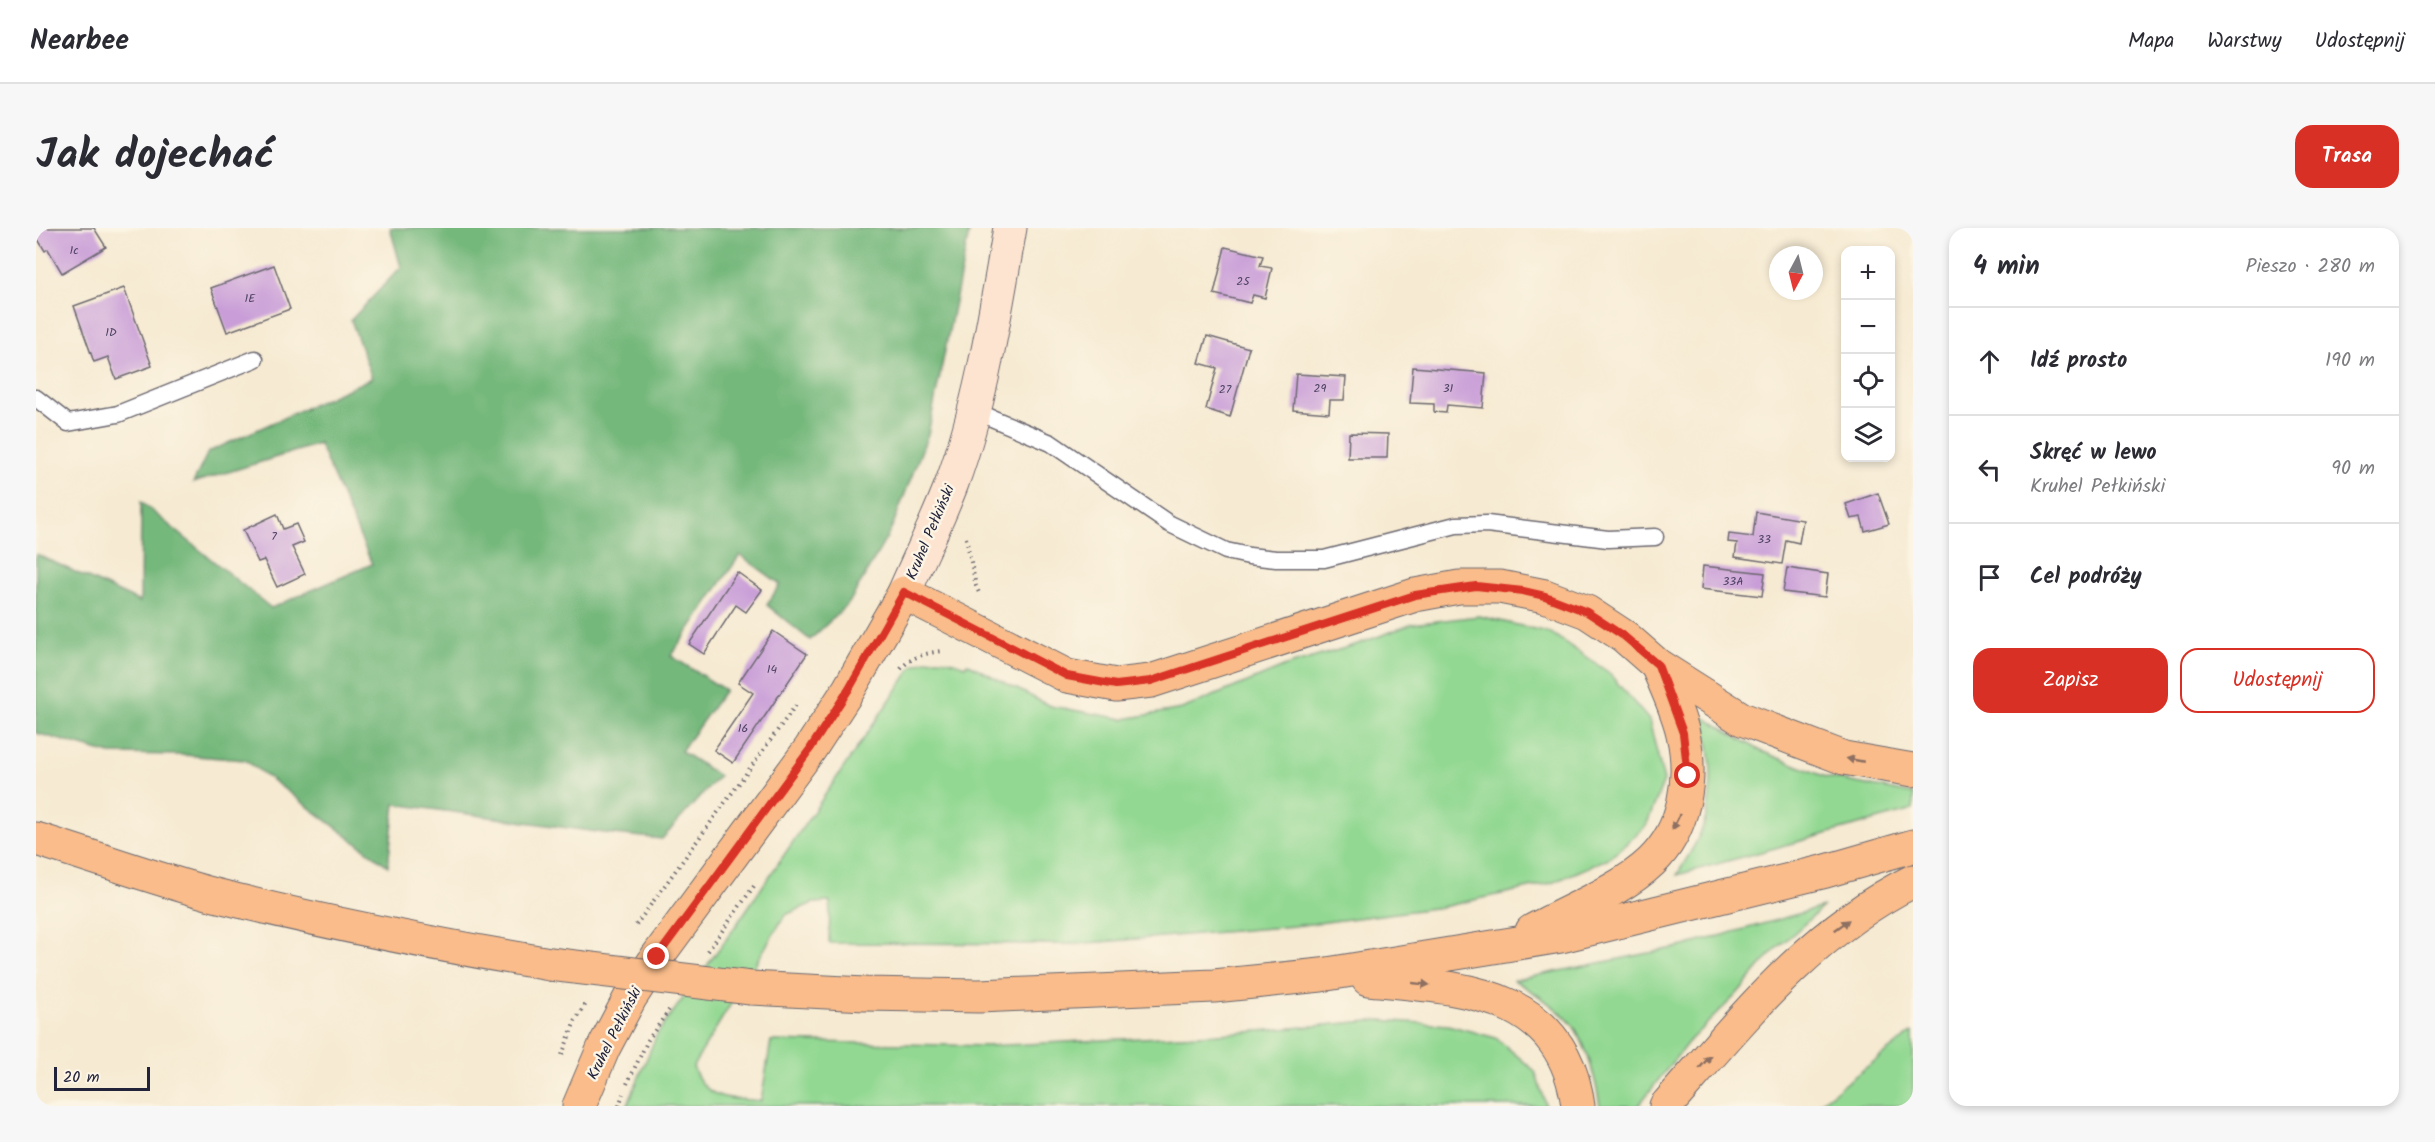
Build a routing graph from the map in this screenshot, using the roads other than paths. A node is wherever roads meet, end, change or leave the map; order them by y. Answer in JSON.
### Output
{"nodes":[{"id":1,"x":1010,"y":228,"type":"edge"},
{"id":2,"x":255,"y":359,"type":"dead end"},
{"id":3,"x":36,"y":398,"type":"edge"},
{"id":4,"x":975,"y":411,"type":"junction"},
{"id":5,"x":1655,"y":537,"type":"dead end"},
{"id":6,"x":904,"y":592,"type":"junction"},
{"id":7,"x":1658,"y":665,"type":"junction"},
{"id":8,"x":1913,"y":770,"type":"edge"},
{"id":9,"x":36,"y":839,"type":"edge"},
{"id":10,"x":1913,"y":846,"type":"edge"},
{"id":11,"x":1913,"y":882,"type":"edge"},
{"id":12,"x":1502,"y":946,"type":"junction"},
{"id":13,"x":1321,"y":975,"type":"junction"},
{"id":14,"x":579,"y":1106,"type":"edge"},
{"id":15,"x":1578,"y":1106,"type":"edge"},
{"id":16,"x":1666,"y":1106,"type":"edge"}],
"edges":[{"from":1,"to":4,"type":"street","name":"Kruhel Pełkiński"},
{"from":2,"to":3,"type":"lane"},
{"from":4,"to":5,"type":"lane"},
{"from":4,"to":6,"type":"street","name":"Kruhel Pełkiński"},
{"from":6,"to":7,"type":"main road"},
{"from":6,"to":14,"type":"main road","name":"Kruhel Pełkiński"},
{"from":8,"to":7,"type":"main road","one_way":true},
{"from":7,"to":12,"type":"main road","one_way":true},
{"from":9,"to":13,"type":"main road","bridge":true},
{"from":10,"to":12,"type":"main road"},
{"from":16,"to":11,"type":"main road","one_way":true},
{"from":12,"to":13,"type":"main road"},
{"from":13,"to":15,"type":"main road","one_way":true}]}
